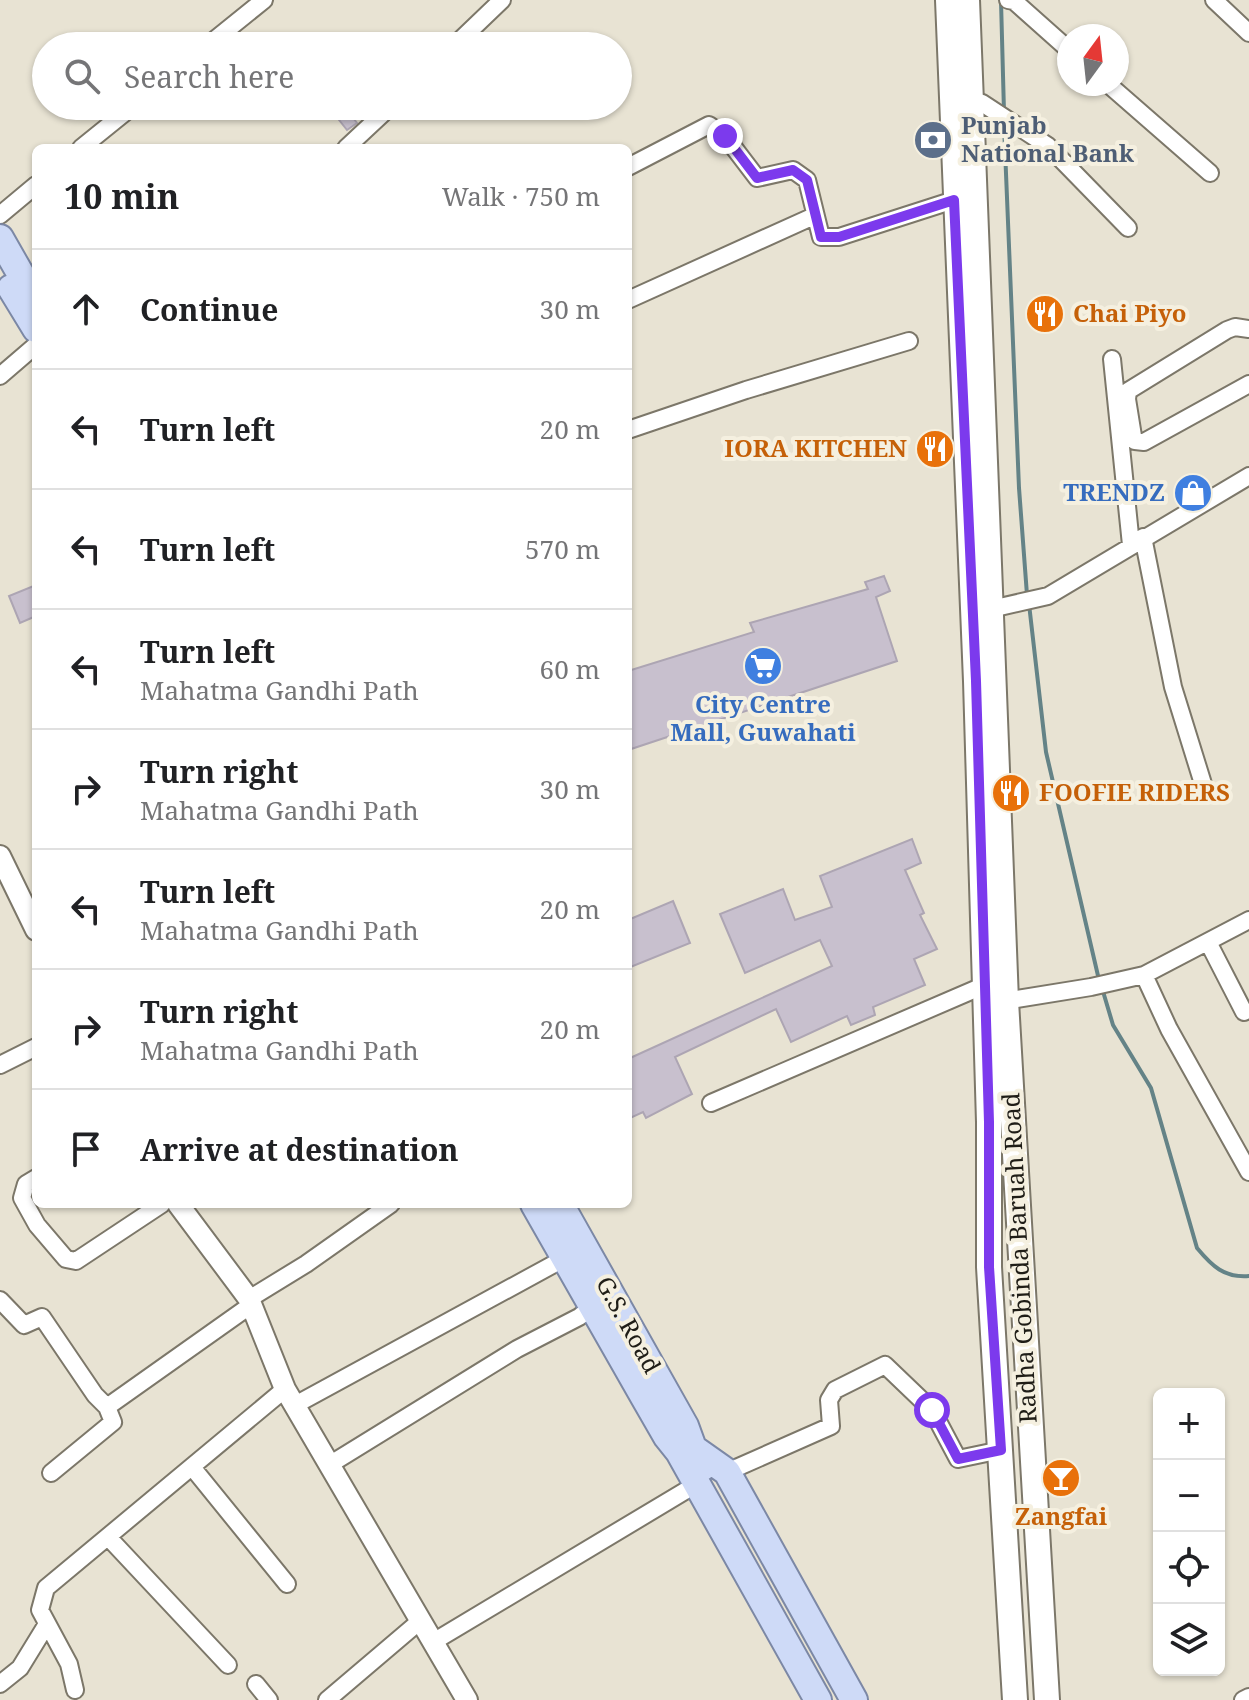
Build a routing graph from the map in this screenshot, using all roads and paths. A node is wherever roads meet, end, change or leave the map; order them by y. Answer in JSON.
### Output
{"nodes":[{"id":1,"x":264,"y":0,"type":"edge"},
{"id":2,"x":502,"y":0,"type":"edge"},
{"id":3,"x":948,"y":0,"type":"edge"},
{"id":4,"x":967,"y":0,"type":"edge"},
{"id":5,"x":1011,"y":0,"type":"edge"},
{"id":6,"x":1214,"y":0,"type":"edge"},
{"id":7,"x":224,"y":32,"type":"edge"},
{"id":8,"x":469,"y":32,"type":"edge"},
{"id":9,"x":1249,"y":33,"type":"edge"},
{"id":10,"x":1057,"y":40,"type":"edge"},
{"id":11,"x":1122,"y":96,"type":"edge"},
{"id":12,"x":971,"y":100,"type":"junction"},
{"id":13,"x":116,"y":120,"type":"edge"},
{"id":14,"x":376,"y":120,"type":"edge"},
{"id":15,"x":86,"y":144,"type":"edge"},
{"id":16,"x":350,"y":144,"type":"edge"},
{"id":17,"x":632,"y":165,"type":"edge"},
{"id":18,"x":1210,"y":173,"type":"dead end"},
{"id":19,"x":32,"y":188,"type":"edge"},
{"id":20,"x":954,"y":200,"type":"junction"},
{"id":21,"x":0,"y":215,"type":"edge"},
{"id":22,"x":814,"y":216,"type":"junction"},
{"id":23,"x":1128,"y":228,"type":"dead end"},
{"id":24,"x":0,"y":238,"type":"edge"},
{"id":25,"x":0,"y":269,"type":"edge"},
{"id":26,"x":32,"y":294,"type":"edge"},
{"id":27,"x":632,"y":298,"type":"edge"},
{"id":28,"x":32,"y":322,"type":"edge"},
{"id":29,"x":1249,"y":329,"type":"edge"},
{"id":30,"x":909,"y":341,"type":"dead end"},
{"id":31,"x":32,"y":348,"type":"edge"},
{"id":32,"x":1112,"y":359,"type":"dead end"},
{"id":33,"x":0,"y":376,"type":"edge"},
{"id":34,"x":1249,"y":384,"type":"edge"},
{"id":35,"x":632,"y":429,"type":"edge"},
{"id":36,"x":1248,"y":481,"type":"edge"},
{"id":37,"x":1137,"y":541,"type":"junction"},
{"id":38,"x":991,"y":609,"type":"junction"},
{"id":39,"x":1204,"y":787,"type":"dead end"},
{"id":40,"x":0,"y":856,"type":"edge"},
{"id":41,"x":1249,"y":920,"type":"edge"},
{"id":42,"x":32,"y":922,"type":"edge"},
{"id":43,"x":1208,"y":942,"type":"junction"},
{"id":44,"x":1144,"y":975,"type":"junction"},
{"id":45,"x":992,"y":997,"type":"junction"},
{"id":46,"x":1244,"y":1012,"type":"dead end"},
{"id":47,"x":32,"y":1049,"type":"edge"},
{"id":48,"x":0,"y":1065,"type":"edge"},
{"id":49,"x":711,"y":1103,"type":"dead end"},
{"id":50,"x":989,"y":1134,"type":"junction"},
{"id":51,"x":1015,"y":1136,"type":"junction"},
{"id":52,"x":1249,"y":1172,"type":"edge"},
{"id":53,"x":32,"y":1180,"type":"edge"},
{"id":54,"x":1003,"y":1192,"type":"junction"},
{"id":55,"x":156,"y":1208,"type":"edge"},
{"id":56,"x":181,"y":1208,"type":"edge"},
{"id":57,"x":385,"y":1208,"type":"edge"},
{"id":58,"x":536,"y":1208,"type":"edge"},
{"id":59,"x":562,"y":1208,"type":"edge"},
{"id":60,"x":565,"y":1258,"type":"junction"},
{"id":61,"x":0,"y":1300,"type":"edge"},
{"id":62,"x":250,"y":1302,"type":"junction"},
{"id":63,"x":592,"y":1307,"type":"junction"},
{"id":64,"x":290,"y":1397,"type":"junction"},
{"id":65,"x":107,"y":1407,"type":"junction"},
{"id":66,"x":686,"y":1450,"type":"junction"},
{"id":67,"x":1001,"y":1450,"type":"junction"},
{"id":68,"x":329,"y":1465,"type":"junction"},
{"id":69,"x":192,"y":1467,"type":"junction"},
{"id":70,"x":51,"y":1473,"type":"dead end"},
{"id":71,"x":705,"y":1482,"type":"junction"},
{"id":72,"x":108,"y":1537,"type":"junction"},
{"id":73,"x":287,"y":1584,"type":"dead end"},
{"id":74,"x":420,"y":1621,"type":"junction"},
{"id":75,"x":47,"y":1624,"type":"junction"},
{"id":76,"x":433,"y":1642,"type":"junction"},
{"id":77,"x":228,"y":1665,"type":"dead end"},
{"id":78,"x":0,"y":1684,"type":"edge"},
{"id":79,"x":256,"y":1684,"type":"dead end"},
{"id":80,"x":75,"y":1690,"type":"dead end"},
{"id":81,"x":1249,"y":1697,"type":"edge"},
{"id":82,"x":269,"y":1700,"type":"edge"},
{"id":83,"x":327,"y":1700,"type":"edge"},
{"id":84,"x":467,"y":1700,"type":"edge"},
{"id":85,"x":802,"y":1700,"type":"edge"},
{"id":86,"x":818,"y":1700,"type":"edge"},
{"id":87,"x":834,"y":1700,"type":"edge"},
{"id":88,"x":854,"y":1700,"type":"edge"},
{"id":89,"x":1015,"y":1700,"type":"edge"},
{"id":90,"x":1034,"y":1700,"type":"edge"},
{"id":91,"x":1047,"y":1700,"type":"edge"},
{"id":92,"x":1243,"y":1700,"type":"edge"}],
"edges":[{"from":1,"to":7,"type":"street"},
{"from":2,"to":8,"type":"street"},
{"from":3,"to":20,"type":"main road","name":"Radha Gobinda Baruah Road"},
{"from":4,"to":12,"type":"main road","name":"Radha Gobinda Baruah Road"},
{"from":5,"to":10,"type":"street"},
{"from":6,"to":9,"type":"street"},
{"from":11,"to":18,"type":"street"},
{"from":12,"to":23,"type":"street"},
{"from":12,"to":38,"type":"main road","name":"Radha Gobinda Baruah Road"},
{"from":13,"to":15,"type":"street"},
{"from":14,"to":16,"type":"street"},
{"from":17,"to":22,"type":"street"},
{"from":19,"to":21,"type":"street"},
{"from":20,"to":22,"type":"street"},
{"from":20,"to":45,"type":"main road","name":"Radha Gobinda Baruah Road"},
{"from":22,"to":27,"type":"street"},
{"from":24,"to":26,"type":"main road"},
{"from":25,"to":28,"type":"main road"},
{"from":29,"to":34,"type":"street"},
{"from":30,"to":35,"type":"street"},
{"from":31,"to":33,"type":"street"},
{"from":32,"to":37,"type":"street"},
{"from":36,"to":37,"type":"street"},
{"from":37,"to":38,"type":"street"},
{"from":37,"to":39,"type":"street"},
{"from":38,"to":45,"type":"main road","name":"Radha Gobinda Baruah Road"},
{"from":40,"to":42,"type":"street"},
{"from":41,"to":43,"type":"street"},
{"from":43,"to":44,"type":"street"},
{"from":43,"to":46,"type":"street"},
{"from":44,"to":45,"type":"street"},
{"from":44,"to":52,"type":"street"},
{"from":45,"to":49,"type":"street"},
{"from":45,"to":50,"type":"main road","name":"Radha Gobinda Baruah Road"},
{"from":45,"to":51,"type":"main road","name":"Radha Gobinda Baruah Road"},
{"from":47,"to":48,"type":"street"},
{"from":50,"to":54,"type":"main road"},
{"from":50,"to":67,"type":"main road","name":"Radha Gobinda Baruah Road"},
{"from":51,"to":54,"type":"main road"},
{"from":51,"to":91,"type":"main road","name":"Radha Gobinda Baruah Road"},
{"from":53,"to":55,"type":"street"},
{"from":54,"to":90,"type":"main road"},
{"from":56,"to":62,"type":"street"},
{"from":57,"to":62,"type":"street"},
{"from":58,"to":60,"type":"main road"},
{"from":59,"to":66,"type":"main road","name":"G.S. Road"},
{"from":60,"to":63,"type":"main road"},
{"from":60,"to":64,"type":"street"},
{"from":61,"to":65,"type":"street"},
{"from":62,"to":64,"type":"street"},
{"from":62,"to":65,"type":"street"},
{"from":63,"to":66,"type":"main road"},
{"from":63,"to":68,"type":"street"},
{"from":64,"to":68,"type":"street"},
{"from":64,"to":69,"type":"street"},
{"from":65,"to":70,"type":"street"},
{"from":66,"to":71,"type":"main road"},
{"from":67,"to":71,"type":"street"},
{"from":67,"to":89,"type":"main road","name":"Radha Gobinda Baruah Road"},
{"from":68,"to":74,"type":"street"},
{"from":69,"to":72,"type":"street"},
{"from":69,"to":73,"type":"street"},
{"from":71,"to":76,"type":"street"},
{"from":71,"to":85,"type":"main road"},
{"from":71,"to":86,"type":"main road"},
{"from":71,"to":87,"type":"main road"},
{"from":71,"to":88,"type":"main road"},
{"from":72,"to":75,"type":"street"},
{"from":72,"to":77,"type":"street"},
{"from":74,"to":76,"type":"street"},
{"from":74,"to":83,"type":"street"},
{"from":75,"to":78,"type":"street"},
{"from":75,"to":80,"type":"street"},
{"from":76,"to":84,"type":"street"},
{"from":79,"to":82,"type":"street"},
{"from":81,"to":92,"type":"street"}]}
